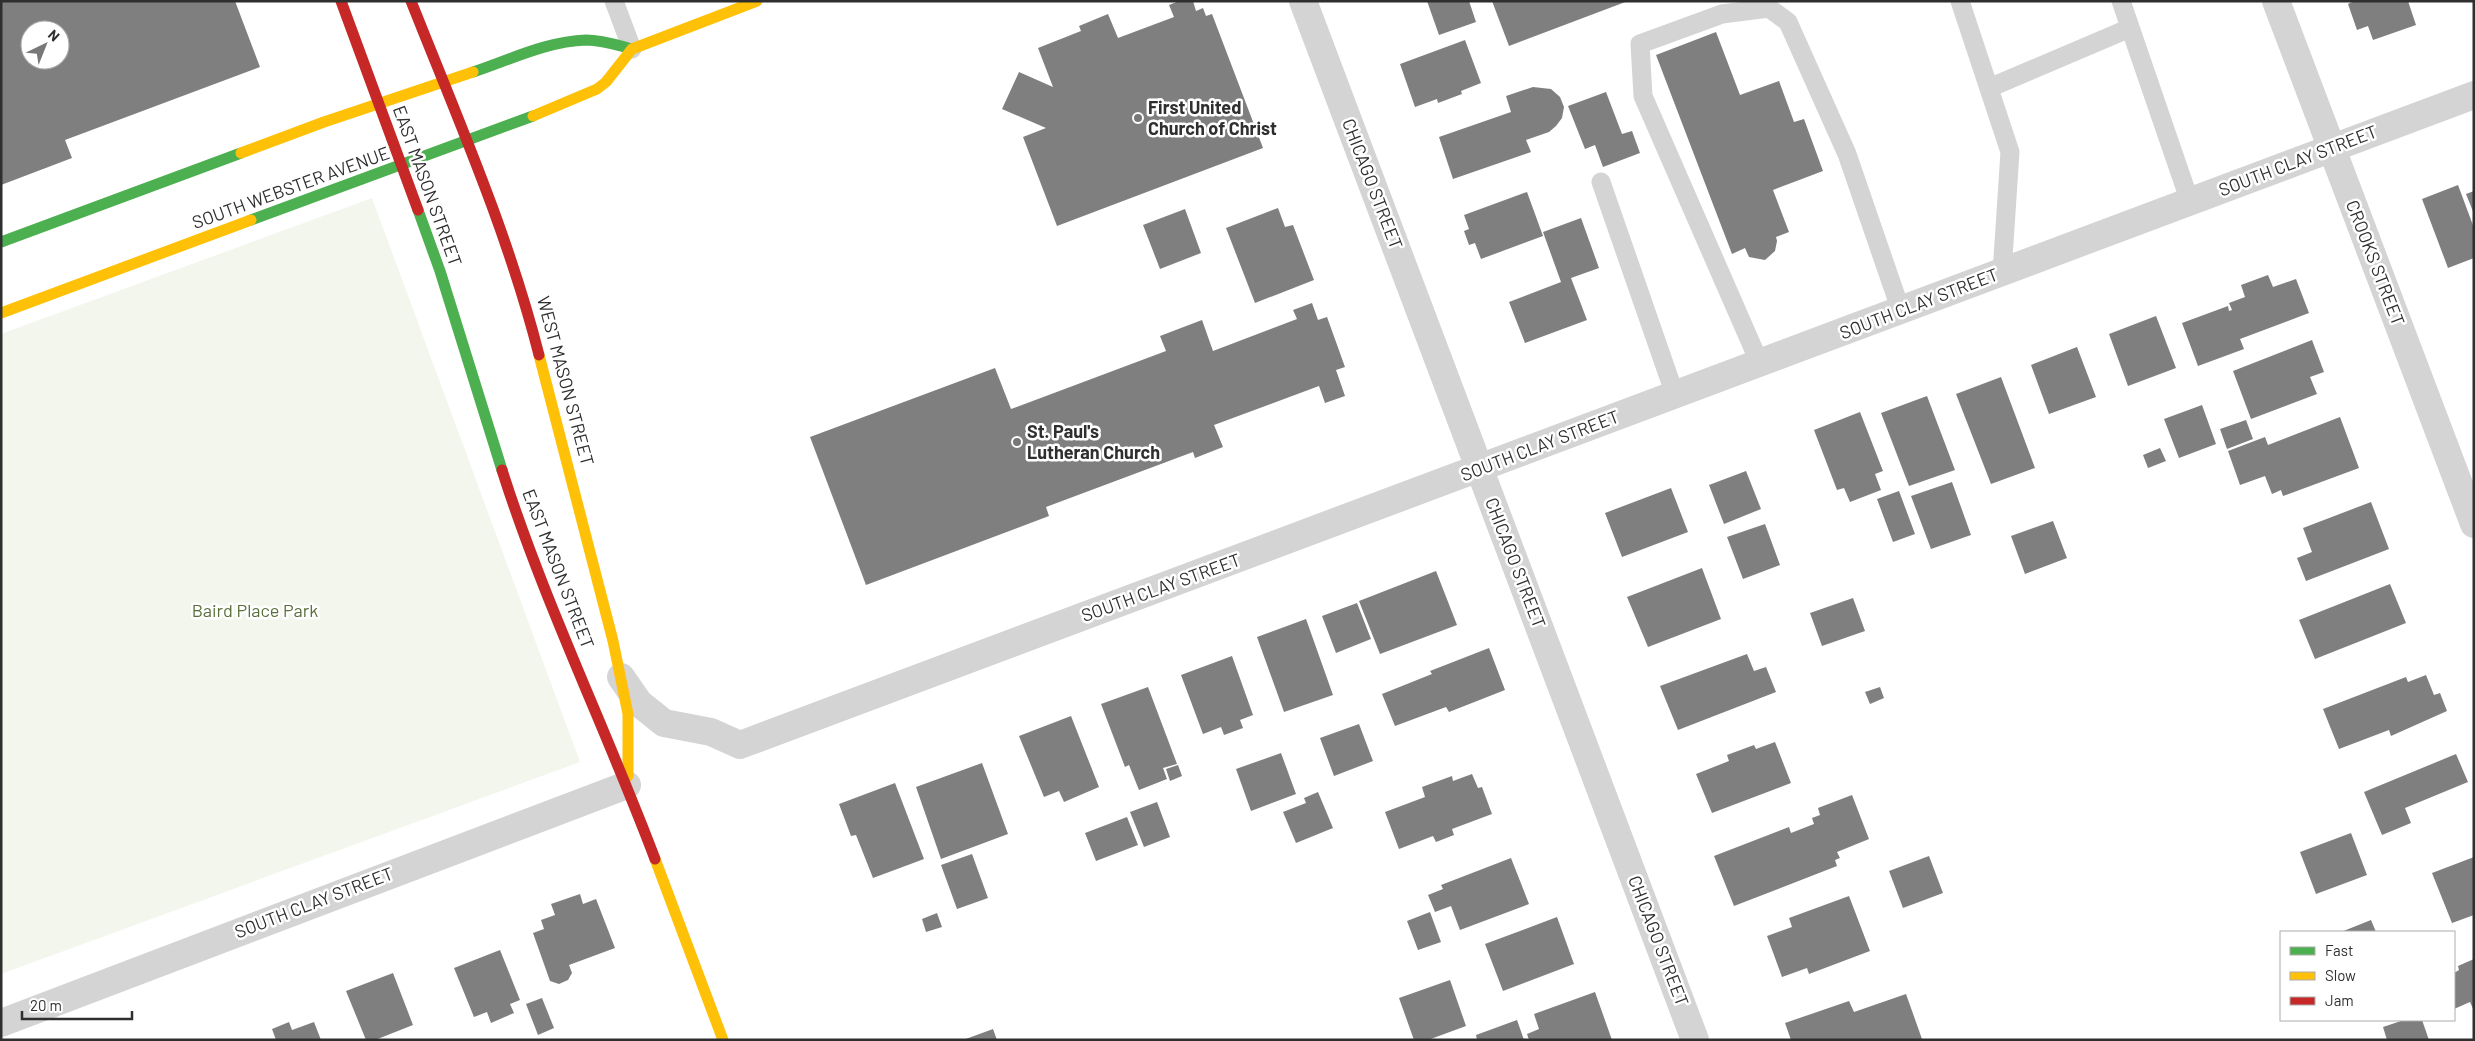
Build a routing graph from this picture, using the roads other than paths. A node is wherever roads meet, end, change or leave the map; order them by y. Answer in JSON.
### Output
{"nodes":[{"id":1,"x":341,"y":1,"type":"edge"},
{"id":2,"x":410,"y":1,"type":"edge"},
{"id":3,"x":614,"y":1,"type":"edge"},
{"id":4,"x":757,"y":1,"type":"edge"},
{"id":5,"x":1302,"y":1,"type":"edge"},
{"id":6,"x":1960,"y":1,"type":"edge"},
{"id":7,"x":2121,"y":1,"type":"edge"},
{"id":8,"x":2276,"y":1,"type":"edge"},
{"id":9,"x":2130,"y":28,"type":"junction"},
{"id":10,"x":632,"y":49,"type":"junction"},
{"id":11,"x":444,"y":82,"type":"junction"},
{"id":12,"x":1989,"y":88,"type":"junction"},
{"id":13,"x":2474,"y":95,"type":"edge"},
{"id":14,"x":379,"y":104,"type":"junction"},
{"id":15,"x":467,"y":142,"type":"junction"},
{"id":16,"x":2332,"y":148,"type":"junction"},
{"id":17,"x":403,"y":166,"type":"junction"},
{"id":18,"x":1601,"y":182,"type":"dead end"},
{"id":19,"x":2190,"y":202,"type":"junction"},
{"id":20,"x":1,"y":242,"type":"edge"},
{"id":21,"x":2002,"y":273,"type":"junction"},
{"id":22,"x":1902,"y":311,"type":"junction"},
{"id":23,"x":1,"y":313,"type":"edge"},
{"id":24,"x":1760,"y":364,"type":"junction"},
{"id":25,"x":1675,"y":395,"type":"junction"},
{"id":26,"x":1480,"y":469,"type":"junction"},
{"id":27,"x":2474,"y":524,"type":"edge"},
{"id":28,"x":620,"y":677,"type":"junction"},
{"id":29,"x":628,"y":785,"type":"junction"},
{"id":30,"x":1,"y":1023,"type":"edge"},
{"id":31,"x":723,"y":1040,"type":"edge"},
{"id":32,"x":1695,"y":1040,"type":"edge"}],
"edges":[{"from":1,"to":14,"type":"main road"},
{"from":2,"to":11,"type":"main road","name":"WEST MASON STREET"},
{"from":3,"to":10,"type":"lane"},
{"from":4,"to":10,"type":"main road"},
{"from":5,"to":26,"type":"street","name":"CHICAGO STREET"},
{"from":6,"to":12,"type":"lane"},
{"from":7,"to":9,"type":"lane"},
{"from":8,"to":16,"type":"street","name":"CROOKS STREET"},
{"from":9,"to":12,"type":"lane"},
{"from":9,"to":19,"type":"lane"},
{"from":10,"to":11,"type":"main road"},
{"from":10,"to":15,"type":"main road","name":"SOUTH WEBSTER AVENUE"},
{"from":11,"to":14,"type":"main road"},
{"from":11,"to":15,"type":"main road","name":"WEST MASON STREET"},
{"from":12,"to":21,"type":"lane"},
{"from":13,"to":16,"type":"street","name":"SOUTH CLAY STREET"},
{"from":14,"to":17,"type":"main road","name":"EAST MASON STREET"},
{"from":14,"to":20,"type":"main road"},
{"from":15,"to":17,"type":"main road","name":"SOUTH WEBSTER AVENUE"},
{"from":15,"to":28,"type":"main road","name":"WEST MASON STREET"},
{"from":16,"to":19,"type":"street","name":"SOUTH CLAY STREET"},
{"from":16,"to":27,"type":"street","name":"CROOKS STREET"},
{"from":17,"to":23,"type":"main road","name":"SOUTH WEBSTER AVENUE"},
{"from":17,"to":29,"type":"main road","name":"EAST MASON STREET"},
{"from":18,"to":25,"type":"lane"},
{"from":19,"to":21,"type":"street","name":"SOUTH CLAY STREET"},
{"from":21,"to":22,"type":"street","name":"SOUTH CLAY STREET"},
{"from":22,"to":24,"type":"street","name":"SOUTH CLAY STREET"},
{"from":22,"to":24,"type":"lane"},
{"from":24,"to":25,"type":"street","name":"SOUTH CLAY STREET"},
{"from":25,"to":26,"type":"street","name":"SOUTH CLAY STREET"},
{"from":26,"to":28,"type":"street","name":"SOUTH CLAY STREET"},
{"from":26,"to":32,"type":"street","name":"CHICAGO STREET"},
{"from":28,"to":29,"type":"main road","name":"WEST MASON STREET"},
{"from":29,"to":30,"type":"street","name":"SOUTH CLAY STREET"},
{"from":29,"to":31,"type":"main road","name":"EAST MASON STREET"}]}
